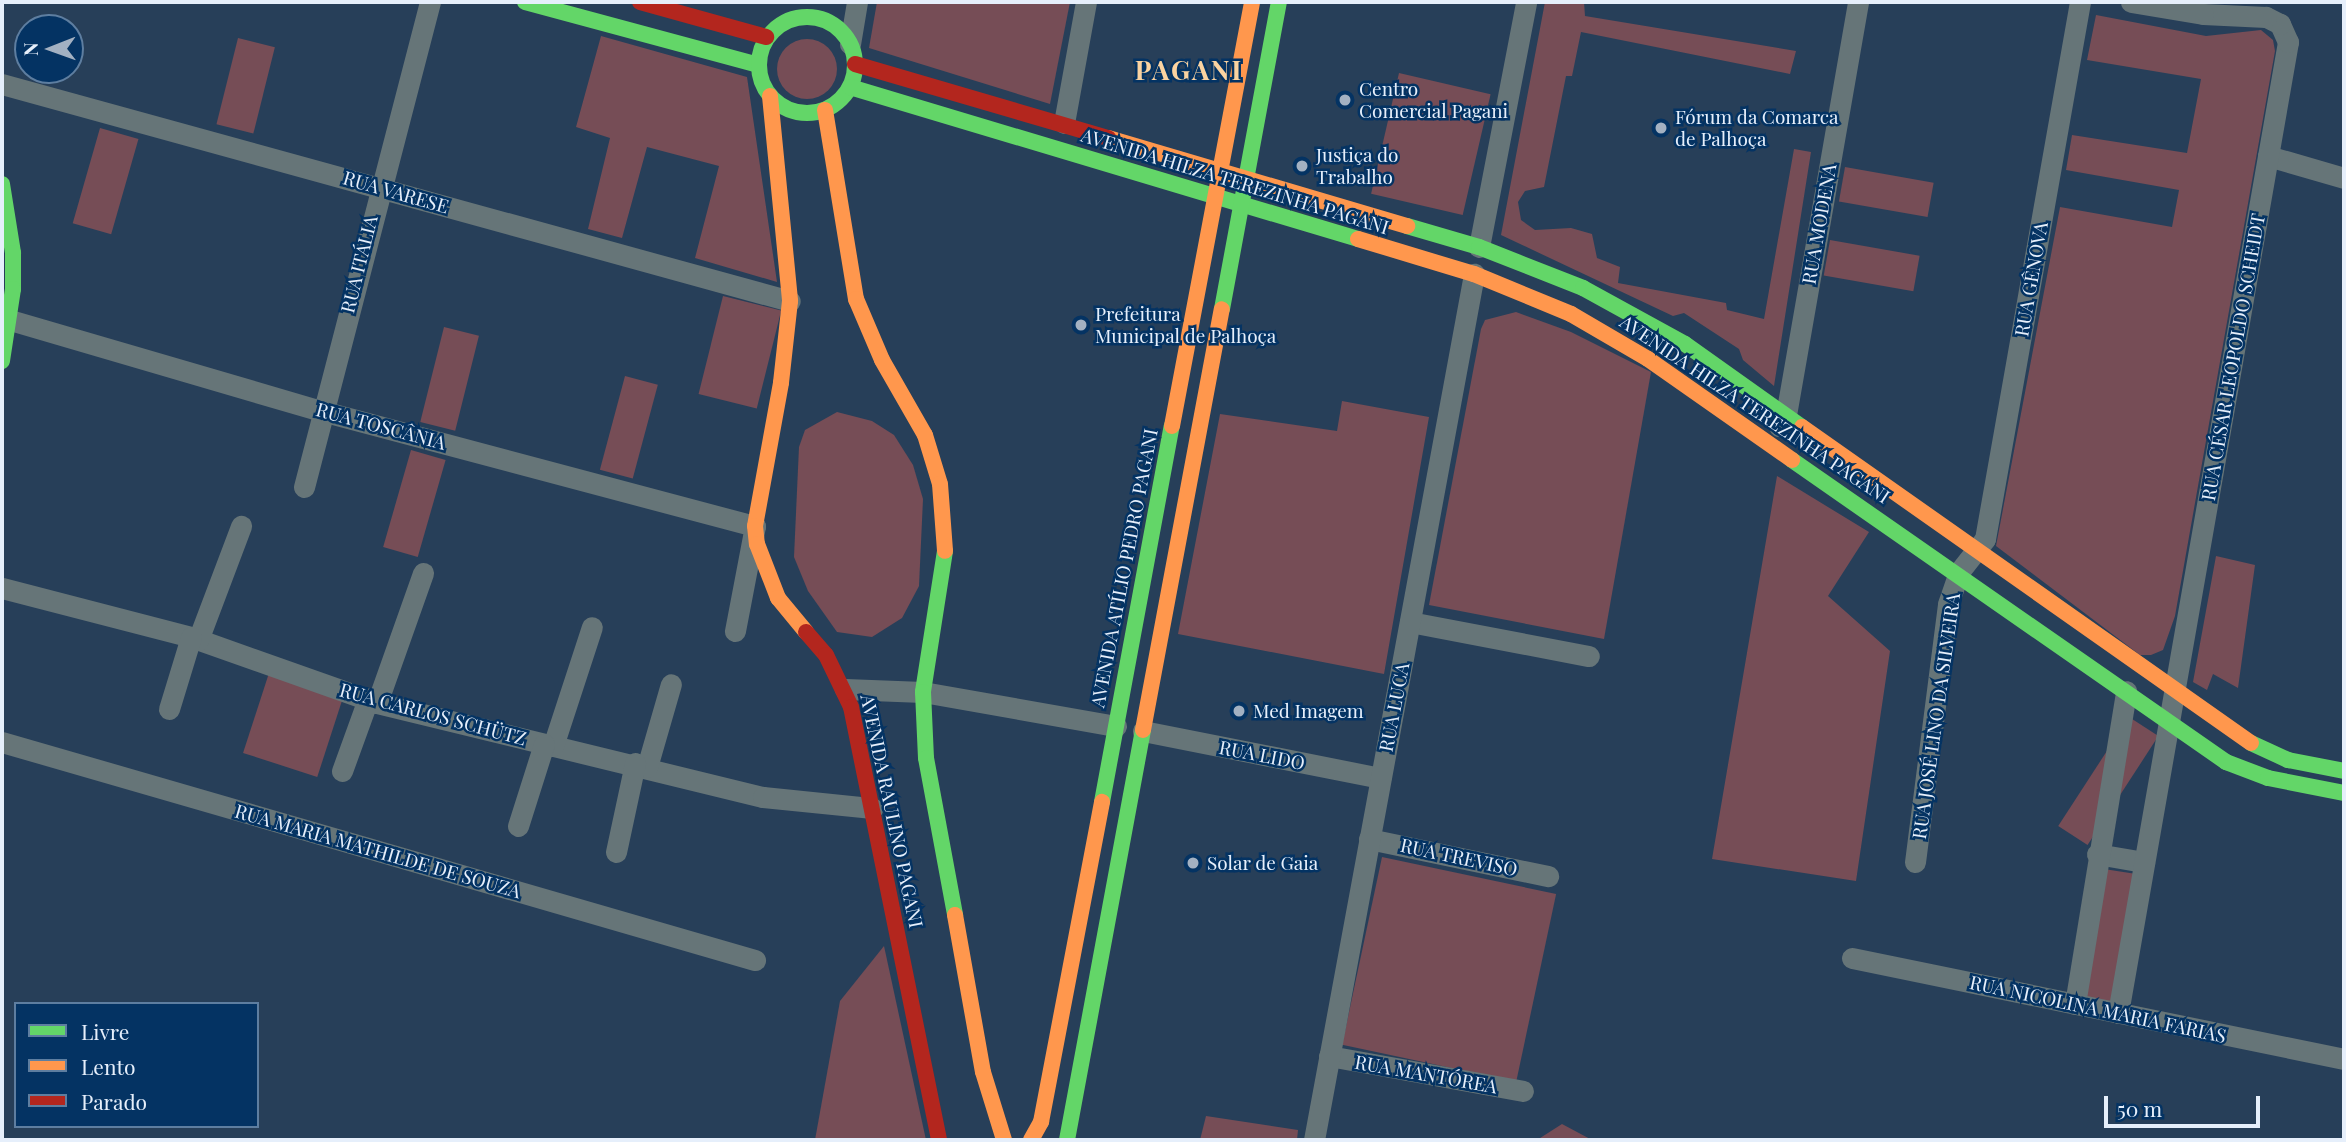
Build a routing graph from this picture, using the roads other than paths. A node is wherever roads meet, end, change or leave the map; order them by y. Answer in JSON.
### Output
{"nodes":[{"id":1,"x":430,"y":2,"type":"edge"},
{"id":2,"x":526,"y":2,"type":"edge"},
{"id":3,"x":640,"y":2,"type":"edge"},
{"id":4,"x":824,"y":2,"type":"edge"},
{"id":5,"x":857,"y":2,"type":"edge"},
{"id":6,"x":1086,"y":2,"type":"edge"},
{"id":7,"x":1252,"y":2,"type":"edge"},
{"id":8,"x":1279,"y":2,"type":"edge"},
{"id":9,"x":1526,"y":2,"type":"edge"},
{"id":10,"x":1858,"y":2,"type":"edge"},
{"id":11,"x":2080,"y":2,"type":"edge"},
{"id":12,"x":2131,"y":2,"type":"edge"},
{"id":13,"x":827,"y":21,"type":"junction"},
{"id":14,"x":772,"y":26,"type":"junction"},
{"id":15,"x":853,"y":54,"type":"junction"},
{"id":16,"x":758,"y":65,"type":"junction"},
{"id":17,"x":2,"y":84,"type":"edge"},
{"id":18,"x":850,"y":87,"type":"junction"},
{"id":19,"x":770,"y":96,"type":"junction"},
{"id":20,"x":825,"y":110,"type":"junction"},
{"id":21,"x":1064,"y":123,"type":"junction"},
{"id":22,"x":2269,"y":156,"type":"junction"},
{"id":23,"x":1221,"y":168,"type":"junction"},
{"id":24,"x":1247,"y":176,"type":"junction"},
{"id":25,"x":2344,"y":178,"type":"edge"},
{"id":26,"x":2,"y":184,"type":"edge"},
{"id":27,"x":379,"y":188,"type":"junction"},
{"id":28,"x":1215,"y":197,"type":"junction"},
{"id":29,"x":1241,"y":204,"type":"junction"},
{"id":30,"x":1479,"y":247,"type":"junction"},
{"id":31,"x":1474,"y":274,"type":"junction"},
{"id":32,"x":790,"y":301,"type":"junction"},
{"id":33,"x":10,"y":320,"type":"junction"},
{"id":34,"x":2,"y":361,"type":"edge"},
{"id":35,"x":1742,"y":384,"type":"junction"},
{"id":36,"x":322,"y":411,"type":"junction"},
{"id":37,"x":1726,"y":412,"type":"junction"},
{"id":38,"x":1786,"y":415,"type":"junction"},
{"id":39,"x":1769,"y":443,"type":"junction"},
{"id":40,"x":304,"y":487,"type":"dead end"},
{"id":41,"x":241,"y":526,"type":"dead end"},
{"id":42,"x":755,"y":526,"type":"junction"},
{"id":43,"x":1977,"y":554,"type":"junction"},
{"id":44,"x":1959,"y":572,"type":"junction"},
{"id":45,"x":423,"y":573,"type":"dead end"},
{"id":46,"x":2,"y":588,"type":"edge"},
{"id":47,"x":1410,"y":622,"type":"junction"},
{"id":48,"x":592,"y":627,"type":"dead end"},
{"id":49,"x":735,"y":631,"type":"dead end"},
{"id":50,"x":195,"y":638,"type":"junction"},
{"id":51,"x":1589,"y":656,"type":"dead end"},
{"id":52,"x":671,"y":684,"type":"dead end"},
{"id":53,"x":845,"y":689,"type":"junction"},
{"id":54,"x":2126,"y":691,"type":"junction"},
{"id":55,"x":923,"y":692,"type":"junction"},
{"id":56,"x":2174,"y":692,"type":"junction"},
{"id":57,"x":372,"y":701,"type":"junction"},
{"id":58,"x":169,"y":709,"type":"dead end"},
{"id":59,"x":2167,"y":719,"type":"junction"},
{"id":60,"x":1116,"y":726,"type":"junction"},
{"id":61,"x":1143,"y":731,"type":"junction"},
{"id":62,"x":2,"y":742,"type":"edge"},
{"id":63,"x":548,"y":745,"type":"junction"},
{"id":64,"x":641,"y":765,"type":"junction"},
{"id":65,"x":342,"y":771,"type":"dead end"},
{"id":66,"x":2344,"y":771,"type":"edge"},
{"id":67,"x":1380,"y":778,"type":"junction"},
{"id":68,"x":2344,"y":793,"type":"edge"},
{"id":69,"x":872,"y":808,"type":"junction"},
{"id":70,"x":518,"y":826,"type":"dead end"},
{"id":71,"x":1369,"y":839,"type":"junction"},
{"id":72,"x":616,"y":852,"type":"dead end"},
{"id":73,"x":2097,"y":854,"type":"junction"},
{"id":74,"x":1915,"y":862,"type":"dead end"},
{"id":75,"x":2144,"y":862,"type":"junction"},
{"id":76,"x":1548,"y":876,"type":"dead end"},
{"id":77,"x":1852,"y":958,"type":"dead end"},
{"id":78,"x":755,"y":960,"type":"dead end"},
{"id":79,"x":2075,"y":1004,"type":"junction"},
{"id":80,"x":2118,"y":1013,"type":"junction"},
{"id":81,"x":1329,"y":1056,"type":"junction"},
{"id":82,"x":2344,"y":1059,"type":"edge"},
{"id":83,"x":1523,"y":1091,"type":"dead end"},
{"id":84,"x":939,"y":1140,"type":"edge"},
{"id":85,"x":1004,"y":1140,"type":"edge"},
{"id":86,"x":1031,"y":1140,"type":"edge"},
{"id":87,"x":1067,"y":1140,"type":"edge"},
{"id":88,"x":1314,"y":1140,"type":"edge"}],
"edges":[{"from":1,"to":27,"type":"street","name":"RUA ITÁLIA"},
{"from":2,"to":16,"type":"main road"},
{"from":3,"to":14,"type":"main road"},
{"from":4,"to":13,"type":"main road"},
{"from":5,"to":15,"type":"street"},
{"from":6,"to":21,"type":"street"},
{"from":7,"to":23,"type":"main road","name":"AVENIDA ATÍLIO PEDRO PAGANI"},
{"from":8,"to":24,"type":"main road"},
{"from":9,"to":30,"type":"street"},
{"from":10,"to":38,"type":"street","name":"RUA MODENA"},
{"from":11,"to":43,"type":"street","name":"RUA GÊNOVA"},
{"from":12,"to":22,"type":"street","name":"RUA CÉSAR LEOPOLDO SCHEIDT"},
{"from":13,"to":14,"type":"main road"},
{"from":13,"to":15,"type":"main road"},
{"from":14,"to":16,"type":"main road"},
{"from":15,"to":18,"type":"main road"},
{"from":15,"to":21,"type":"main road","name":"AVENIDA HILZA TEREZINHA PAGANI"},
{"from":16,"to":19,"type":"main road"},
{"from":17,"to":27,"type":"street","name":"RUA VARESE"},
{"from":18,"to":20,"type":"main road"},
{"from":18,"to":28,"type":"main road","name":"AVENIDA HILZA TEREZINHA PAGANI"},
{"from":19,"to":20,"type":"main road"},
{"from":19,"to":32,"type":"main road","name":"AVENIDA RAULINO PAGANI"},
{"from":20,"to":55,"type":"main road","name":"AVENIDA RAULINO PAGANI"},
{"from":21,"to":23,"type":"main road","name":"AVENIDA HILZA TEREZINHA PAGANI"},
{"from":22,"to":25,"type":"street"},
{"from":22,"to":56,"type":"street","name":"RUA CÉSAR LEOPOLDO SCHEIDT"},
{"from":23,"to":24,"type":"main road","name":"AVENIDA HILZA TEREZINHA PAGANI"},
{"from":23,"to":28,"type":"main road","name":"AVENIDA ATÍLIO PEDRO PAGANI"},
{"from":24,"to":29,"type":"main road"},
{"from":24,"to":30,"type":"main road","name":"AVENIDA HILZA TEREZINHA PAGANI"},
{"from":26,"to":33,"type":"main road"},
{"from":27,"to":32,"type":"street","name":"RUA VARESE"},
{"from":27,"to":36,"type":"street","name":"RUA ITÁLIA"},
{"from":28,"to":29,"type":"main road","name":"AVENIDA HILZA TEREZINHA PAGANI"},
{"from":28,"to":60,"type":"main road","name":"AVENIDA ATÍLIO PEDRO PAGANI"},
{"from":29,"to":31,"type":"main road","name":"AVENIDA HILZA TEREZINHA PAGANI"},
{"from":29,"to":61,"type":"main road"},
{"from":30,"to":31,"type":"main road"},
{"from":30,"to":35,"type":"main road","name":"AVENIDA HILZA TEREZINHA PAGANI"},
{"from":31,"to":37,"type":"main road","name":"AVENIDA HILZA TEREZINHA PAGANI"},
{"from":31,"to":47,"type":"street","name":"RUA LUCA"},
{"from":32,"to":42,"type":"main road","name":"AVENIDA RAULINO PAGANI"},
{"from":33,"to":34,"type":"main road"},
{"from":33,"to":36,"type":"street","name":"RUA TOSCÂNIA"},
{"from":35,"to":37,"type":"main road"},
{"from":35,"to":38,"type":"main road","name":"AVENIDA HILZA TEREZINHA PAGANI"},
{"from":36,"to":40,"type":"street","name":"RUA ITÁLIA"},
{"from":36,"to":42,"type":"street","name":"RUA TOSCÂNIA"},
{"from":37,"to":39,"type":"main road","name":"AVENIDA HILZA TEREZINHA PAGANI"},
{"from":38,"to":39,"type":"street","name":"RUA MODENA"},
{"from":38,"to":43,"type":"main road","name":"AVENIDA HILZA TEREZINHA PAGANI"},
{"from":39,"to":44,"type":"main road","name":"AVENIDA HILZA TEREZINHA PAGANI"},
{"from":41,"to":50,"type":"street"},
{"from":42,"to":49,"type":"street"},
{"from":42,"to":53,"type":"main road","name":"AVENIDA RAULINO PAGANI"},
{"from":43,"to":44,"type":"street"},
{"from":43,"to":56,"type":"main road","name":"AVENIDA HILZA TEREZINHA PAGANI"},
{"from":44,"to":54,"type":"main road","name":"AVENIDA HILZA TEREZINHA PAGANI"},
{"from":44,"to":74,"type":"street","name":"RUA JOSÉ LINO DA SILVEIRA"},
{"from":45,"to":57,"type":"street"},
{"from":46,"to":50,"type":"street","name":"RUA CARLOS SCHÜTZ"},
{"from":47,"to":51,"type":"street"},
{"from":47,"to":67,"type":"street","name":"RUA LUCA"},
{"from":48,"to":63,"type":"street"},
{"from":50,"to":57,"type":"street","name":"RUA CARLOS SCHÜTZ"},
{"from":50,"to":58,"type":"street"},
{"from":52,"to":64,"type":"street"},
{"from":53,"to":55,"type":"street"},
{"from":53,"to":69,"type":"main road","name":"AVENIDA RAULINO PAGANI"},
{"from":54,"to":59,"type":"main road","name":"AVENIDA HILZA TEREZINHA PAGANI"},
{"from":54,"to":73,"type":"street"},
{"from":55,"to":60,"type":"street"},
{"from":55,"to":85,"type":"main road","name":"AVENIDA RAULINO PAGANI"},
{"from":56,"to":59,"type":"street","name":"RUA CÉSAR LEOPOLDO SCHEIDT"},
{"from":56,"to":66,"type":"main road","name":"AVENIDA HILZA TEREZINHA PAGANI"},
{"from":57,"to":63,"type":"street","name":"RUA CARLOS SCHÜTZ"},
{"from":57,"to":65,"type":"street"},
{"from":59,"to":68,"type":"main road","name":"AVENIDA HILZA TEREZINHA PAGANI"},
{"from":59,"to":75,"type":"street","name":"RUA CÉSAR LEOPOLDO SCHEIDT"},
{"from":60,"to":86,"type":"main road","name":"AVENIDA ATÍLIO PEDRO PAGANI"},
{"from":61,"to":67,"type":"street","name":"RUA LIDO"},
{"from":61,"to":87,"type":"main road"},
{"from":62,"to":78,"type":"street","name":"RUA MARIA MATHILDE DE SOUZA"},
{"from":63,"to":64,"type":"street","name":"RUA CARLOS SCHÜTZ"},
{"from":63,"to":70,"type":"street"},
{"from":64,"to":69,"type":"street","name":"RUA CARLOS SCHÜTZ"},
{"from":64,"to":72,"type":"street"},
{"from":67,"to":71,"type":"street","name":"RUA LUCA"},
{"from":69,"to":84,"type":"main road","name":"AVENIDA RAULINO PAGANI"},
{"from":71,"to":76,"type":"street","name":"RUA TREVISO"},
{"from":71,"to":81,"type":"street","name":"RUA LUCA"},
{"from":73,"to":75,"type":"street"},
{"from":73,"to":79,"type":"street"},
{"from":75,"to":80,"type":"street","name":"RUA CÉSAR LEOPOLDO SCHEIDT"},
{"from":77,"to":79,"type":"street","name":"RUA NICOLINA MARIA FARIAS"},
{"from":79,"to":80,"type":"street","name":"RUA NICOLINA MARIA FARIAS"},
{"from":80,"to":82,"type":"street","name":"RUA NICOLINA MARIA FARIAS"},
{"from":81,"to":83,"type":"street","name":"RUA MANTÓREA"},
{"from":81,"to":88,"type":"street","name":"RUA LUCA"}]}
